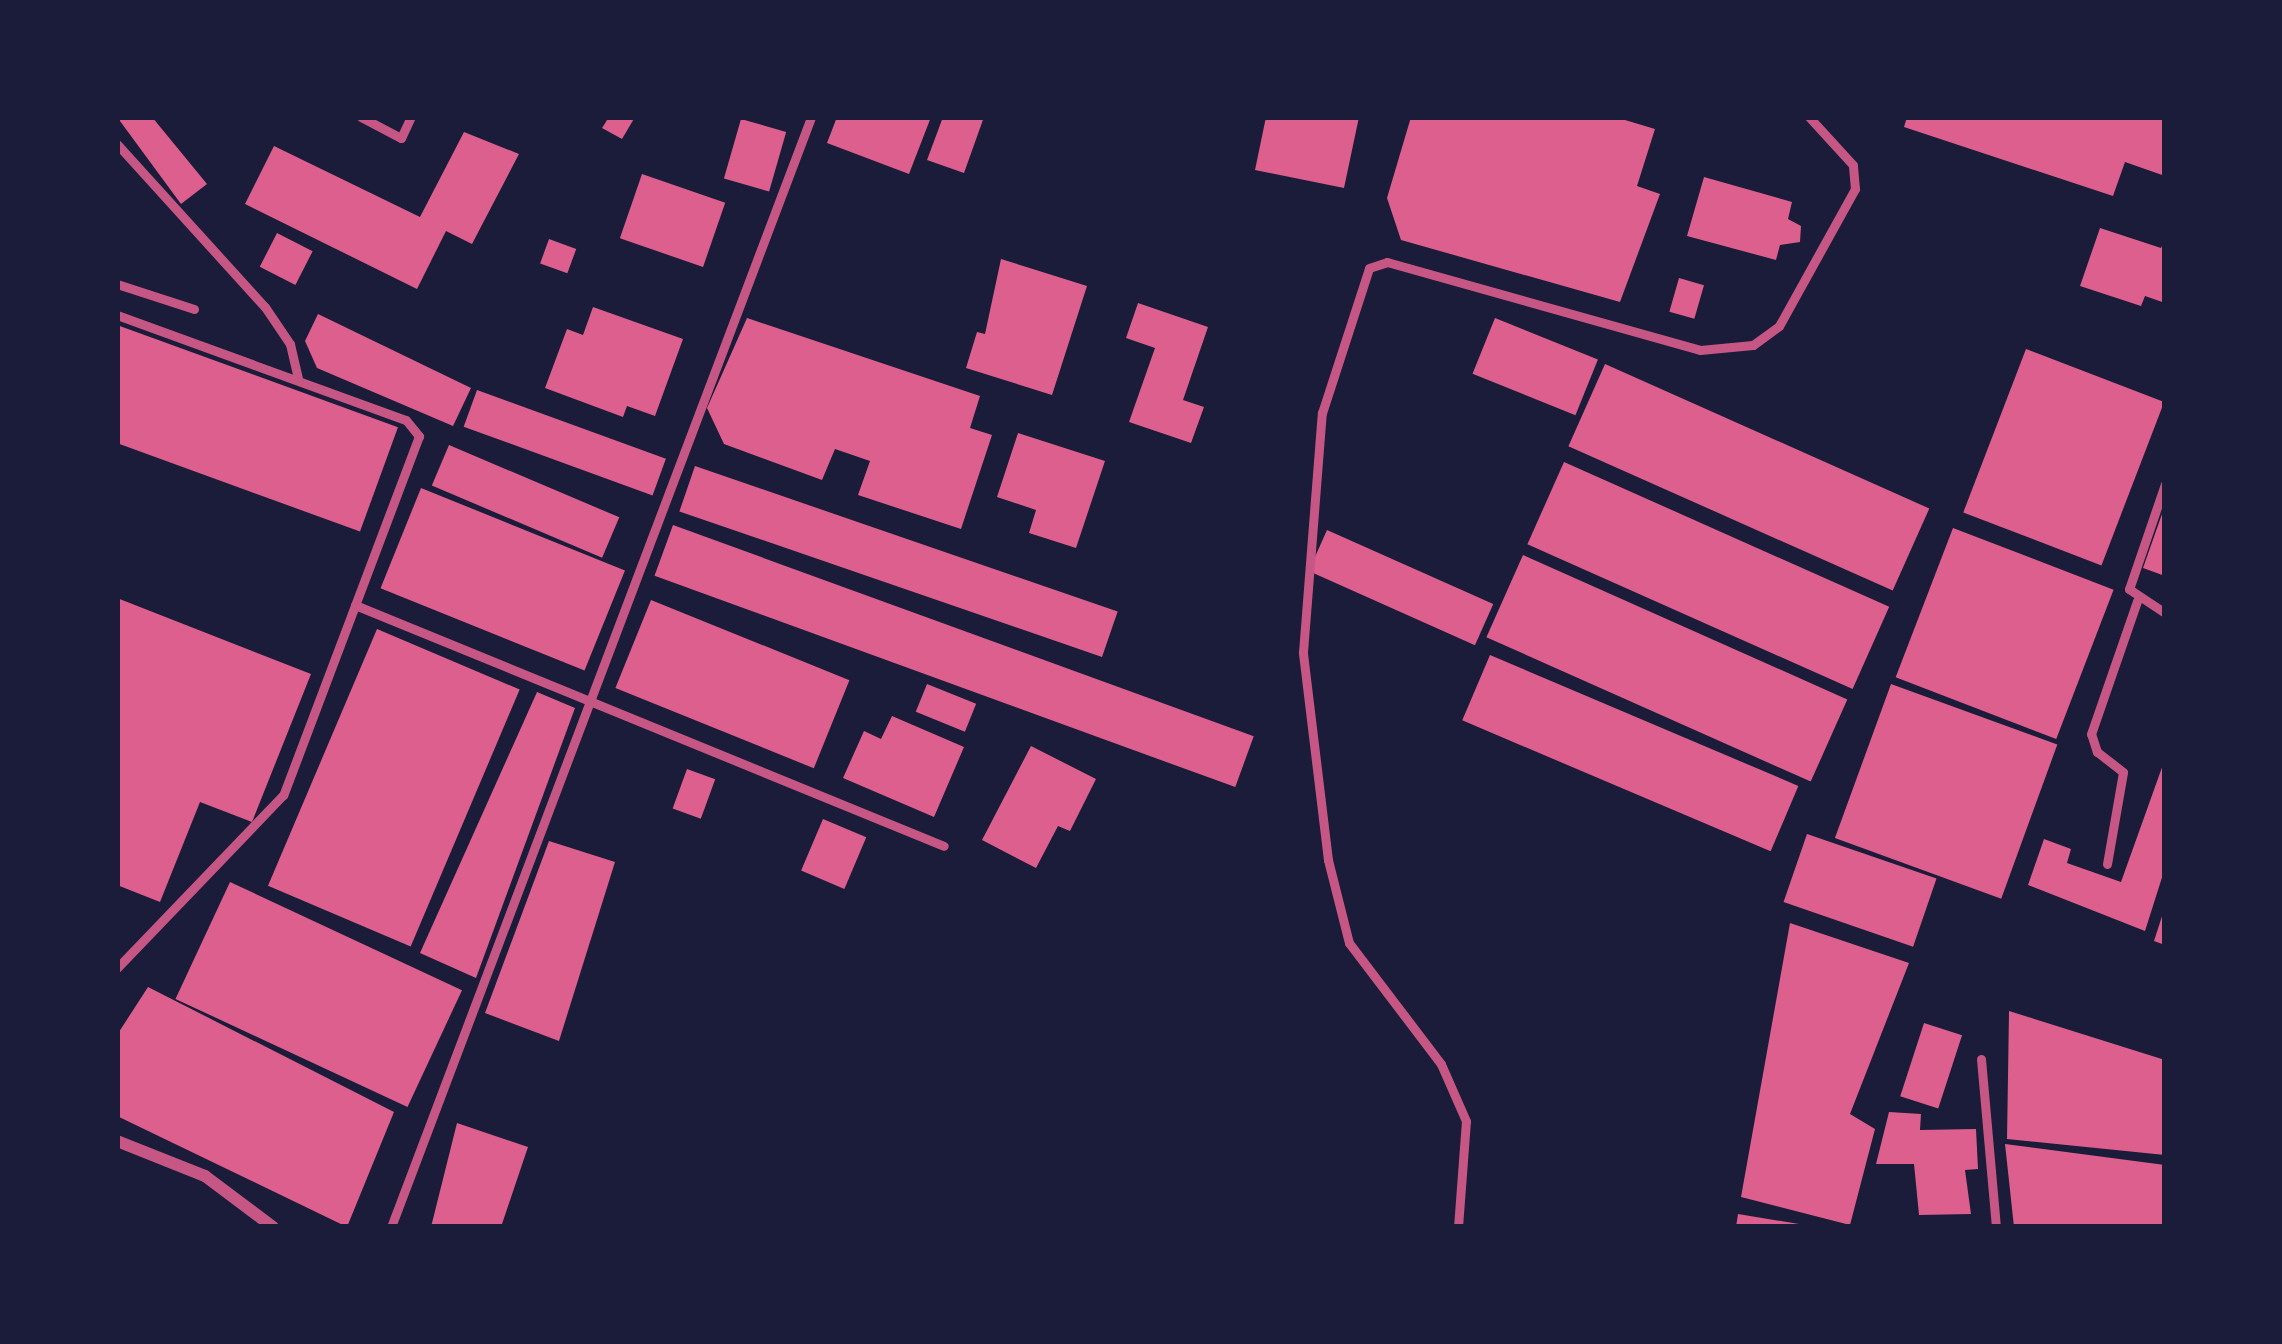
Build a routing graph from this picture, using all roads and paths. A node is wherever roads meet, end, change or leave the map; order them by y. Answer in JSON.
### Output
{"nodes":[{"id":1,"x":361,"y":117,"type":"edge"},
{"id":2,"x":411,"y":117,"type":"edge"},
{"id":3,"x":812,"y":117,"type":"edge"},
{"id":4,"x":1809,"y":117,"type":"edge"},
{"id":5,"x":117,"y":144,"type":"edge"},
{"id":6,"x":117,"y":284,"type":"edge"},
{"id":7,"x":194,"y":309,"type":"dead end"},
{"id":8,"x":117,"y":315,"type":"edge"},
{"id":9,"x":298,"y":379,"type":"junction"},
{"id":10,"x":2165,"y":484,"type":"edge"},
{"id":11,"x":2137,"y":602,"type":"junction"},
{"id":12,"x":355,"y":605,"type":"junction"},
{"id":13,"x":2165,"y":613,"type":"edge"},
{"id":14,"x":595,"y":700,"type":"junction"},
{"id":15,"x":944,"y":846,"type":"dead end"},
{"id":16,"x":2107,"y":864,"type":"dead end"},
{"id":17,"x":117,"y":968,"type":"edge"},
{"id":18,"x":1981,"y":1059,"type":"dead end"},
{"id":19,"x":117,"y":1141,"type":"edge"},
{"id":20,"x":273,"y":1227,"type":"edge"},
{"id":21,"x":391,"y":1227,"type":"edge"},
{"id":22,"x":1458,"y":1227,"type":"edge"},
{"id":23,"x":1996,"y":1227,"type":"edge"}],
"edges":[{"from":1,"to":2,"type":"lane"},
{"from":3,"to":14,"type":"lane"},
{"from":4,"to":22,"type":"lane"},
{"from":5,"to":9,"type":"lane"},
{"from":6,"to":7,"type":"lane"},
{"from":8,"to":9,"type":"lane"},
{"from":9,"to":12,"type":"lane"},
{"from":10,"to":11,"type":"lane"},
{"from":11,"to":13,"type":"lane"},
{"from":11,"to":16,"type":"lane"},
{"from":12,"to":14,"type":"lane"},
{"from":12,"to":17,"type":"lane"},
{"from":14,"to":15,"type":"lane"},
{"from":14,"to":21,"type":"lane"},
{"from":18,"to":23,"type":"lane"},
{"from":19,"to":20,"type":"street"}]}
